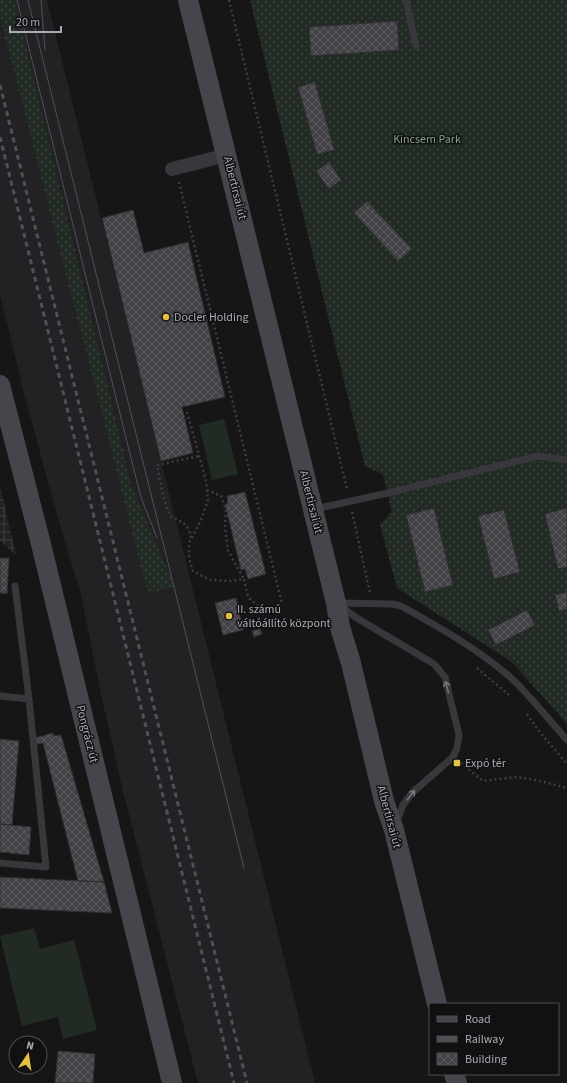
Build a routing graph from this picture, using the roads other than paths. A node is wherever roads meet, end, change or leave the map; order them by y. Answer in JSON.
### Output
{"nodes":[{"id":1,"x":188,"y":0,"type":"edge"},
{"id":2,"x":406,"y":0,"type":"edge"},
{"id":3,"x":416,"y":46,"type":"dead end"},
{"id":4,"x":227,"y":155,"type":"junction"},
{"id":5,"x":174,"y":168,"type":"road end"},
{"id":6,"x":0,"y":385,"type":"edge"},
{"id":7,"x":567,"y":460,"type":"edge"},
{"id":8,"x":313,"y":509,"type":"junction"},
{"id":9,"x":15,"y":586,"type":"dead end"},
{"id":10,"x":336,"y":603,"type":"junction"},
{"id":11,"x":0,"y":696,"type":"edge"},
{"id":12,"x":29,"y":699,"type":"junction"},
{"id":13,"x":567,"y":740,"type":"edge"},
{"id":14,"x":394,"y":830,"type":"junction"},
{"id":15,"x":0,"y":863,"type":"edge"},
{"id":16,"x":437,"y":1003,"type":"edge"},
{"id":17,"x":172,"y":1083,"type":"edge"}],
"edges":[{"from":1,"to":4,"type":"street","name":"Albertirsai út"},
{"from":2,"to":3,"type":"lane"},
{"from":4,"to":5,"type":"street"},
{"from":4,"to":8,"type":"street","name":"Albertirsai út"},
{"from":6,"to":17,"type":"street","name":"Pongrácz út"},
{"from":7,"to":8,"type":"lane"},
{"from":8,"to":10,"type":"street","name":"Albertirsai út"},
{"from":9,"to":12,"type":"lane"},
{"from":10,"to":13,"type":"lane"},
{"from":10,"to":14,"type":"street","name":"Albertirsai út"},
{"from":14,"to":10,"type":"lane","one_way":true},
{"from":11,"to":12,"type":"lane"},
{"from":12,"to":15,"type":"lane"},
{"from":14,"to":16,"type":"street","name":"Albertirsai út"}]}
